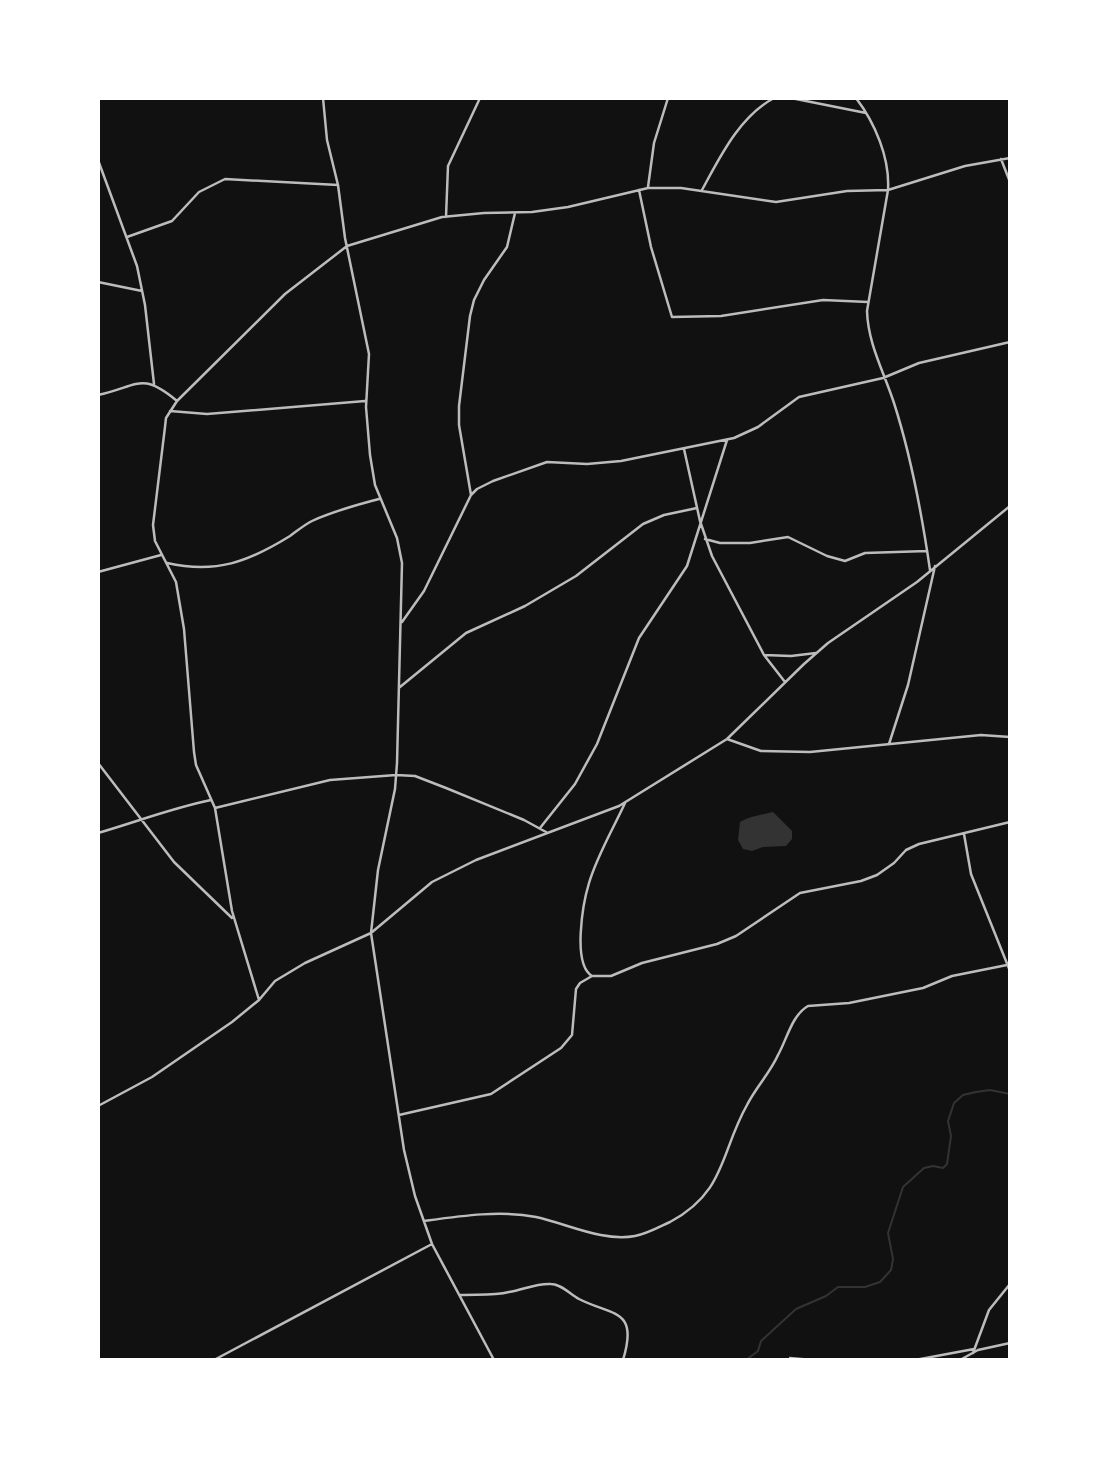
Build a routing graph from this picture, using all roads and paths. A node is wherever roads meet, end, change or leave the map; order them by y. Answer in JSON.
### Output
{"nodes":[{"id":1,"x":323,"y":98,"type":"edge"},
{"id":2,"x":480,"y":98,"type":"edge"},
{"id":3,"x":668,"y":98,"type":"edge"},
{"id":4,"x":774,"y":98,"type":"edge"},
{"id":5,"x":791,"y":98,"type":"edge"},
{"id":6,"x":856,"y":98,"type":"edge"},
{"id":7,"x":866,"y":113,"type":"junction"},
{"id":8,"x":1010,"y":158,"type":"edge"},
{"id":9,"x":1001,"y":159,"type":"junction"},
{"id":10,"x":98,"y":160,"type":"edge"},
{"id":11,"x":1010,"y":182,"type":"edge"},
{"id":12,"x":338,"y":186,"type":"junction"},
{"id":13,"x":648,"y":188,"type":"junction"},
{"id":14,"x":639,"y":190,"type":"junction"},
{"id":15,"x":702,"y":190,"type":"junction"},
{"id":16,"x":888,"y":190,"type":"junction"},
{"id":17,"x":515,"y":213,"type":"junction"},
{"id":18,"x":446,"y":217,"type":"junction"},
{"id":19,"x":127,"y":237,"type":"junction"},
{"id":20,"x":347,"y":246,"type":"junction"},
{"id":21,"x":98,"y":282,"type":"edge"},
{"id":22,"x":142,"y":291,"type":"junction"},
{"id":23,"x":868,"y":302,"type":"junction"},
{"id":24,"x":1010,"y":342,"type":"edge"},
{"id":25,"x":883,"y":378,"type":"junction"},
{"id":26,"x":154,"y":384,"type":"junction"},
{"id":27,"x":98,"y":395,"type":"edge"},
{"id":28,"x":177,"y":401,"type":"junction"},
{"id":29,"x":366,"y":401,"type":"junction"},
{"id":30,"x":170,"y":411,"type":"junction"},
{"id":31,"x":727,"y":440,"type":"junction"},
{"id":32,"x":684,"y":449,"type":"junction"},
{"id":33,"x":471,"y":495,"type":"junction"},
{"id":34,"x":381,"y":499,"type":"junction"},
{"id":35,"x":1010,"y":506,"type":"edge"},
{"id":36,"x":697,"y":508,"type":"junction"},
{"id":37,"x":701,"y":522,"type":"junction"},
{"id":38,"x":705,"y":539,"type":"junction"},
{"id":39,"x":927,"y":551,"type":"junction"},
{"id":40,"x":161,"y":555,"type":"junction"},
{"id":41,"x":167,"y":563,"type":"junction"},
{"id":42,"x":934,"y":566,"type":"junction"},
{"id":43,"x":930,"y":570,"type":"junction"},
{"id":44,"x":98,"y":572,"type":"edge"},
{"id":45,"x":402,"y":622,"type":"junction"},
{"id":46,"x":817,"y":653,"type":"junction"},
{"id":47,"x":764,"y":655,"type":"junction"},
{"id":48,"x":785,"y":682,"type":"junction"},
{"id":49,"x":400,"y":687,"type":"junction"},
{"id":50,"x":1010,"y":737,"type":"edge"},
{"id":51,"x":727,"y":739,"type":"junction"},
{"id":52,"x":889,"y":744,"type":"junction"},
{"id":53,"x":98,"y":763,"type":"edge"},
{"id":54,"x":98,"y":769,"type":"edge"},
{"id":55,"x":396,"y":775,"type":"junction"},
{"id":56,"x":107,"y":777,"type":"junction"},
{"id":57,"x":211,"y":800,"type":"junction"},
{"id":58,"x":625,"y":802,"type":"junction"},
{"id":59,"x":215,"y":808,"type":"junction"},
{"id":60,"x":141,"y":820,"type":"junction"},
{"id":61,"x":1010,"y":822,"type":"edge"},
{"id":62,"x":540,"y":828,"type":"junction"},
{"id":63,"x":547,"y":832,"type":"junction"},
{"id":64,"x":98,"y":833,"type":"edge"},
{"id":65,"x":964,"y":834,"type":"junction"},
{"id":66,"x":235,"y":920,"type":"junction"},
{"id":67,"x":371,"y":933,"type":"junction"},
{"id":68,"x":1007,"y":965,"type":"junction"},
{"id":69,"x":1010,"y":971,"type":"edge"},
{"id":70,"x":592,"y":976,"type":"junction"},
{"id":71,"x":259,"y":1000,"type":"junction"},
{"id":72,"x":98,"y":1106,"type":"edge"},
{"id":73,"x":399,"y":1115,"type":"junction"},
{"id":74,"x":424,"y":1221,"type":"junction"},
{"id":75,"x":432,"y":1244,"type":"junction"},
{"id":76,"x":1010,"y":1284,"type":"edge"},
{"id":77,"x":460,"y":1295,"type":"junction"},
{"id":78,"x":1010,"y":1343,"type":"edge"},
{"id":79,"x":974,"y":1351,"type":"junction"},
{"id":80,"x":790,"y":1358,"type":"dead end"},
{"id":81,"x":215,"y":1360,"type":"edge"},
{"id":82,"x":494,"y":1360,"type":"edge"},
{"id":83,"x":623,"y":1360,"type":"edge"},
{"id":84,"x":812,"y":1360,"type":"edge"},
{"id":85,"x":915,"y":1360,"type":"edge"},
{"id":86,"x":960,"y":1360,"type":"edge"}],
"edges":[{"from":1,"to":12,"type":"street"},
{"from":2,"to":18,"type":"street"},
{"from":3,"to":13,"type":"street"},
{"from":4,"to":15,"type":"street"},
{"from":5,"to":7,"type":"street"},
{"from":6,"to":7,"type":"street"},
{"from":7,"to":16,"type":"street"},
{"from":8,"to":9,"type":"street"},
{"from":9,"to":11,"type":"street"},
{"from":9,"to":16,"type":"street"},
{"from":10,"to":19,"type":"street"},
{"from":12,"to":19,"type":"street"},
{"from":12,"to":20,"type":"street"},
{"from":13,"to":14,"type":"street"},
{"from":13,"to":15,"type":"street"},
{"from":14,"to":17,"type":"street"},
{"from":14,"to":23,"type":"street"},
{"from":15,"to":16,"type":"street"},
{"from":16,"to":23,"type":"street"},
{"from":17,"to":18,"type":"street"},
{"from":17,"to":33,"type":"street"},
{"from":18,"to":20,"type":"street"},
{"from":19,"to":22,"type":"street"},
{"from":20,"to":28,"type":"street"},
{"from":20,"to":29,"type":"street"},
{"from":21,"to":22,"type":"street"},
{"from":22,"to":26,"type":"street"},
{"from":23,"to":25,"type":"street"},
{"from":24,"to":25,"type":"street"},
{"from":25,"to":31,"type":"street"},
{"from":25,"to":39,"type":"street"},
{"from":26,"to":27,"type":"street"},
{"from":26,"to":28,"type":"street"},
{"from":28,"to":30,"type":"street"},
{"from":29,"to":30,"type":"street"},
{"from":29,"to":34,"type":"street"},
{"from":30,"to":40,"type":"street"},
{"from":31,"to":32,"type":"street"},
{"from":31,"to":37,"type":"street"},
{"from":32,"to":33,"type":"street"},
{"from":32,"to":36,"type":"street"},
{"from":33,"to":45,"type":"street"},
{"from":34,"to":41,"type":"street"},
{"from":34,"to":45,"type":"street"},
{"from":35,"to":42,"type":"street"},
{"from":36,"to":37,"type":"street"},
{"from":36,"to":49,"type":"street"},
{"from":37,"to":38,"type":"street"},
{"from":37,"to":62,"type":"street"},
{"from":38,"to":39,"type":"street"},
{"from":38,"to":47,"type":"street"},
{"from":39,"to":43,"type":"street"},
{"from":40,"to":41,"type":"street"},
{"from":40,"to":44,"type":"street"},
{"from":41,"to":57,"type":"street"},
{"from":42,"to":43,"type":"street"},
{"from":42,"to":52,"type":"street"},
{"from":43,"to":46,"type":"street"},
{"from":45,"to":49,"type":"street"},
{"from":46,"to":47,"type":"street"},
{"from":46,"to":48,"type":"street"},
{"from":47,"to":48,"type":"street"},
{"from":48,"to":51,"type":"street"},
{"from":49,"to":55,"type":"street"},
{"from":50,"to":52,"type":"street"},
{"from":51,"to":52,"type":"street"},
{"from":51,"to":58,"type":"street"},
{"from":53,"to":56,"type":"street"},
{"from":54,"to":56,"type":"street"},
{"from":55,"to":59,"type":"street"},
{"from":55,"to":62,"type":"street"},
{"from":55,"to":67,"type":"street"},
{"from":56,"to":60,"type":"street"},
{"from":57,"to":59,"type":"street"},
{"from":57,"to":60,"type":"street"},
{"from":58,"to":63,"type":"street"},
{"from":58,"to":70,"type":"street"},
{"from":59,"to":66,"type":"street"},
{"from":60,"to":64,"type":"street"},
{"from":60,"to":66,"type":"street"},
{"from":61,"to":65,"type":"street"},
{"from":62,"to":63,"type":"street"},
{"from":63,"to":67,"type":"street"},
{"from":65,"to":68,"type":"street"},
{"from":65,"to":70,"type":"street"},
{"from":66,"to":71,"type":"street"},
{"from":67,"to":71,"type":"street"},
{"from":67,"to":73,"type":"street"},
{"from":68,"to":69,"type":"street"},
{"from":68,"to":74,"type":"street"},
{"from":70,"to":73,"type":"street"},
{"from":71,"to":72,"type":"street"},
{"from":73,"to":74,"type":"street"},
{"from":74,"to":75,"type":"street"},
{"from":75,"to":77,"type":"street"},
{"from":75,"to":81,"type":"street"},
{"from":76,"to":79,"type":"street"},
{"from":77,"to":82,"type":"street"},
{"from":77,"to":83,"type":"street"},
{"from":78,"to":79,"type":"street"},
{"from":79,"to":85,"type":"street"},
{"from":79,"to":86,"type":"street"},
{"from":80,"to":84,"type":"street"}]}
